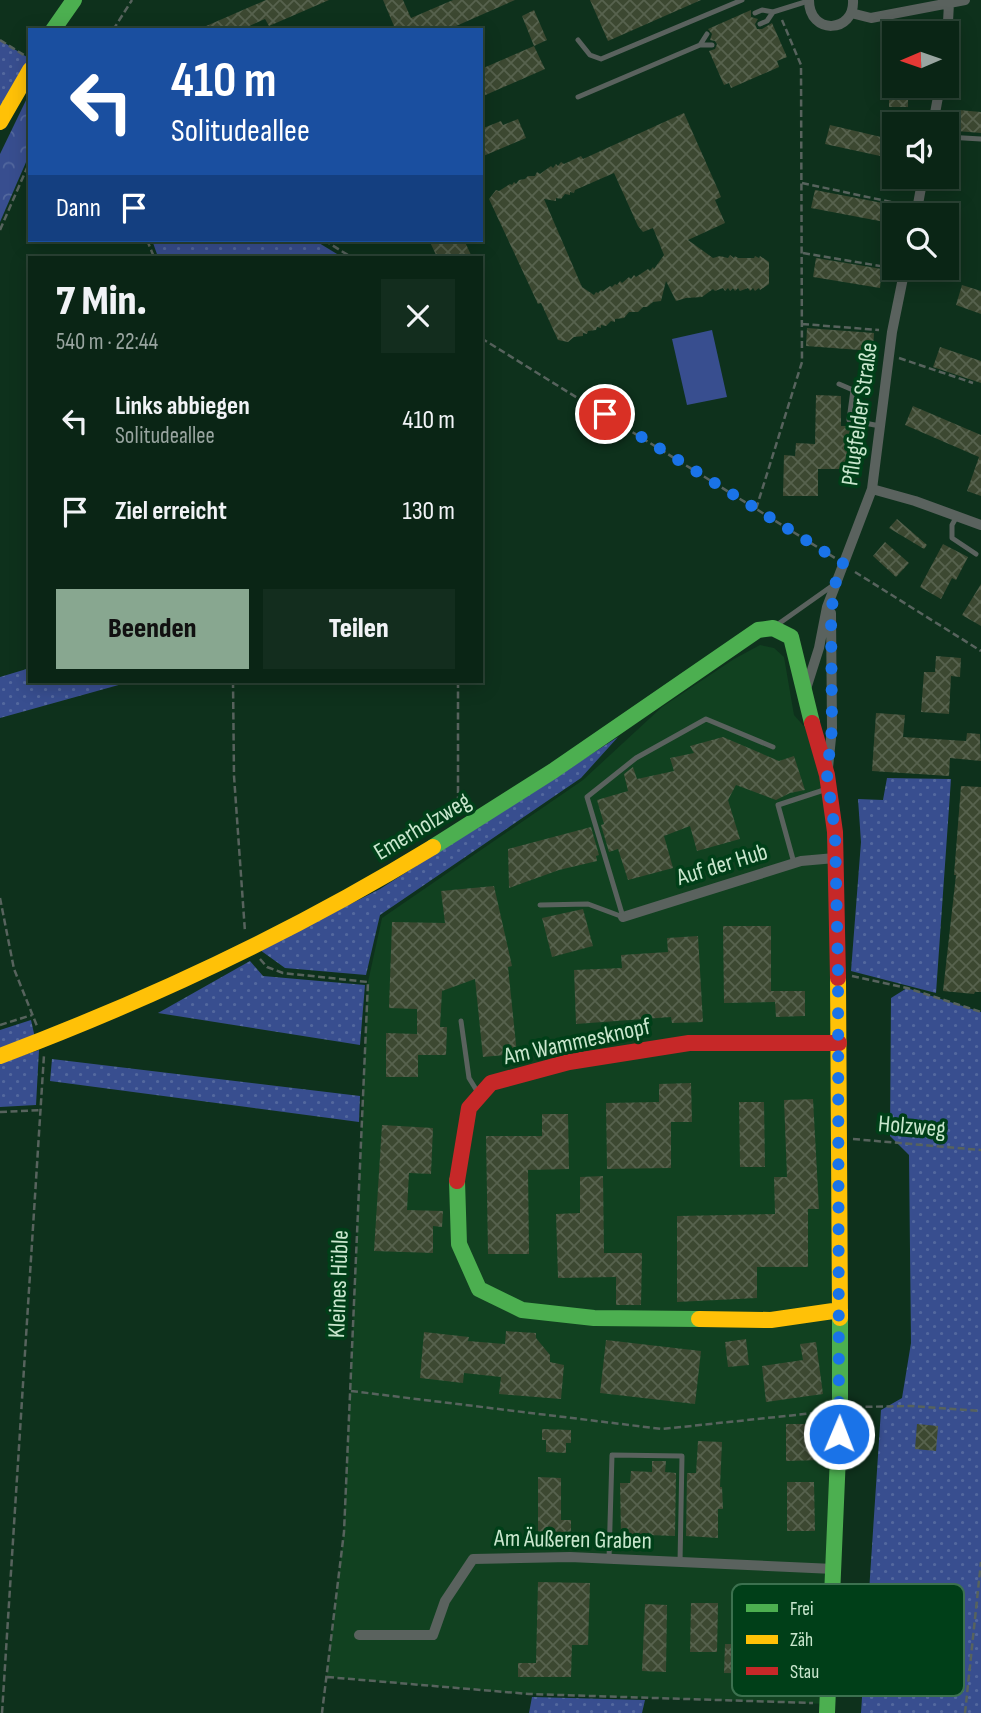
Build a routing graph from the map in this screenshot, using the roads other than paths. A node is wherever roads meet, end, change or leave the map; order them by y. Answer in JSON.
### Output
{"nodes":[{"id":1,"x":74,"y":0,"type":"edge"},
{"id":2,"x":742,"y":0,"type":"edge"},
{"id":3,"x":853,"y":0,"type":"edge"},
{"id":4,"x":964,"y":0,"type":"edge"},
{"id":5,"x":809,"y":1,"type":"edge"},
{"id":6,"x":949,"y":3,"type":"junction"},
{"id":7,"x":775,"y":11,"type":"junction"},
{"id":8,"x":755,"y":13,"type":"dead end"},
{"id":9,"x":851,"y":13,"type":"junction"},
{"id":10,"x":948,"y":21,"type":"edge"},
{"id":11,"x":761,"y":24,"type":"dead end"},
{"id":12,"x":54,"y":28,"type":"edge"},
{"id":13,"x":707,"y":34,"type":"dead end"},
{"id":14,"x":578,"y":40,"type":"dead end"},
{"id":15,"x":700,"y":45,"type":"junction"},
{"id":16,"x":712,"y":45,"type":"dead end"},
{"id":17,"x":28,"y":73,"type":"edge"},
{"id":18,"x":578,"y":97,"type":"dead end"},
{"id":19,"x":0,"y":122,"type":"edge"},
{"id":20,"x":959,"y":138,"type":"edge"},
{"id":21,"x":981,"y":139,"type":"edge"},
{"id":22,"x":900,"y":280,"type":"edge"},
{"id":23,"x":839,"y":384,"type":"dead end"},
{"id":24,"x":880,"y":426,"type":"junction"},
{"id":25,"x":872,"y":489,"type":"junction"},
{"id":26,"x":957,"y":516,"type":"junction"},
{"id":27,"x":981,"y":525,"type":"edge"},
{"id":28,"x":976,"y":554,"type":"dead end"},
{"id":29,"x":835,"y":584,"type":"junction"},
{"id":30,"x":773,"y":628,"type":"junction"},
{"id":31,"x":804,"y":695,"type":"junction"},
{"id":32,"x":772,"y":747,"type":"dead end"},
{"id":33,"x":829,"y":781,"type":"junction"},
{"id":34,"x":835,"y":858,"type":"junction"},
{"id":35,"x":794,"y":863,"type":"junction"},
{"id":36,"x":540,"y":905,"type":"dead end"},
{"id":37,"x":623,"y":917,"type":"junction"},
{"id":38,"x":461,"y":1020,"type":"dead end"},
{"id":39,"x":839,"y":1043,"type":"junction"},
{"id":40,"x":0,"y":1056,"type":"edge"},
{"id":41,"x":479,"y":1094,"type":"junction"},
{"id":42,"x":840,"y":1310,"type":"junction"},
{"id":43,"x":608,"y":1559,"type":"junction"},
{"id":44,"x":680,"y":1563,"type":"junction"},
{"id":45,"x":834,"y":1569,"type":"junction"},
{"id":46,"x":833,"y":1584,"type":"edge"},
{"id":47,"x":359,"y":1635,"type":"dead end"}],
"edges":[{"from":1,"to":12,"type":"street"},
{"from":2,"to":14,"type":"lane"},
{"from":3,"to":9,"type":"street"},
{"from":4,"to":6,"type":"street"},
{"from":5,"to":7,"type":"lane"},
{"from":5,"to":9,"type":"street"},
{"from":6,"to":9,"type":"street"},
{"from":6,"to":10,"type":"street"},
{"from":7,"to":8,"type":"lane"},
{"from":7,"to":11,"type":"lane"},
{"from":13,"to":15,"type":"lane"},
{"from":15,"to":16,"type":"lane"},
{"from":15,"to":18,"type":"lane"},
{"from":17,"to":19,"type":"street"},
{"from":20,"to":21,"type":"lane"},
{"from":22,"to":24,"type":"street","name":"Pflugfelder Straße"},
{"from":23,"to":24,"type":"lane"},
{"from":24,"to":25,"type":"street","name":"Pflugfelder Straße"},
{"from":25,"to":26,"type":"street"},
{"from":25,"to":29,"type":"street","name":"Pflugfelder Straße"},
{"from":26,"to":27,"type":"street"},
{"from":26,"to":28,"type":"lane"},
{"from":29,"to":30,"type":"lane"},
{"from":29,"to":31,"type":"street"},
{"from":29,"to":33,"type":"street"},
{"from":30,"to":31,"type":"street"},
{"from":30,"to":40,"type":"street","name":"Emerholzweg"},
{"from":31,"to":33,"type":"street"},
{"from":32,"to":37,"type":"lane"},
{"from":33,"to":34,"type":"street"},
{"from":33,"to":35,"type":"lane"},
{"from":34,"to":35,"type":"street","name":"Auf der Hub"},
{"from":34,"to":39,"type":"street"},
{"from":35,"to":37,"type":"street","name":"Auf der Hub"},
{"from":36,"to":37,"type":"lane"},
{"from":38,"to":41,"type":"lane"},
{"from":39,"to":41,"type":"street","name":"Am Wammesknopf"},
{"from":39,"to":42,"type":"street"},
{"from":41,"to":42,"type":"street","name":"Am Wammesknopf"},
{"from":42,"to":45,"type":"street"},
{"from":43,"to":44,"type":"street","name":"Am Äußeren Graben"},
{"from":43,"to":44,"type":"lane"},
{"from":43,"to":47,"type":"street","name":"Am Äußeren Graben"},
{"from":44,"to":45,"type":"street","name":"Am Äußeren Graben"},
{"from":45,"to":46,"type":"street"}]}
